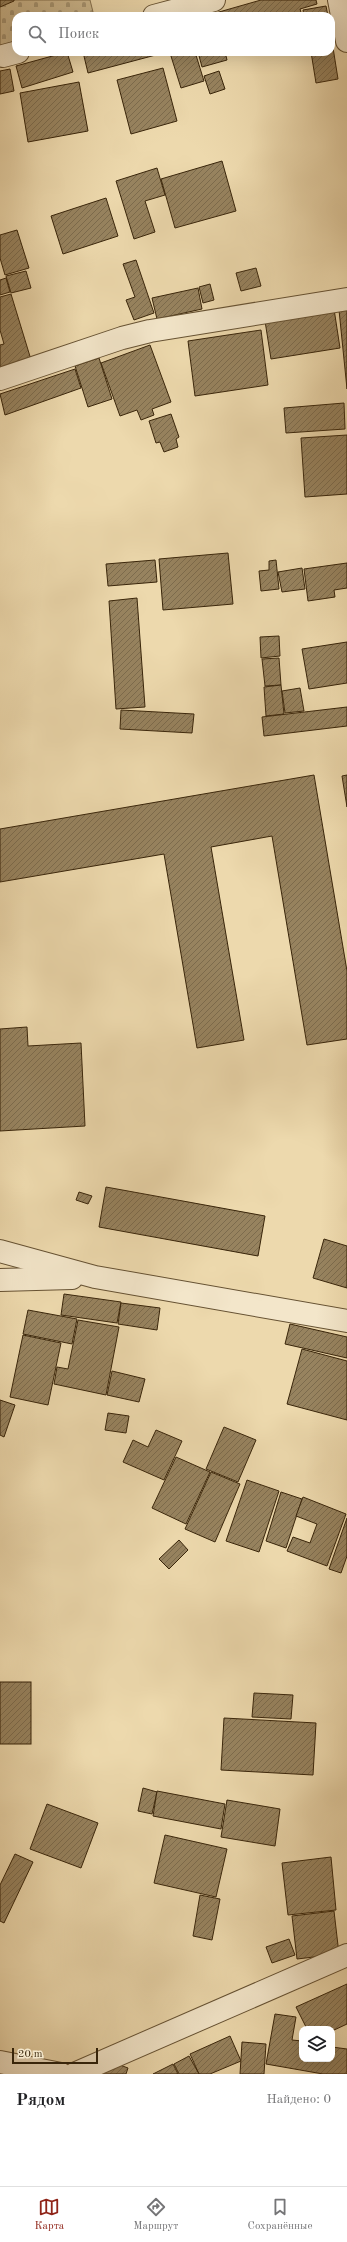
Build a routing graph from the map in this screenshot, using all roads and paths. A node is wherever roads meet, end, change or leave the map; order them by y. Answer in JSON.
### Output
{"nodes":[{"id":1,"x":214,"y":0,"type":"edge"},
{"id":2,"x":339,"y":0,"type":"edge"},
{"id":3,"x":169,"y":12,"type":"edge"},
{"id":4,"x":347,"y":41,"type":"edge"},
{"id":5,"x":347,"y":299,"type":"edge"},
{"id":6,"x":0,"y":380,"type":"edge"},
{"id":7,"x":0,"y":1251,"type":"edge"},
{"id":8,"x":95,"y":1277,"type":"junction"},
{"id":9,"x":0,"y":1280,"type":"edge"},
{"id":10,"x":347,"y":1321,"type":"edge"},
{"id":11,"x":347,"y":1955,"type":"edge"},
{"id":12,"x":0,"y":2062,"type":"edge"},
{"id":13,"x":61,"y":2074,"type":"edge"},
{"id":14,"x":74,"y":2074,"type":"edge"}],
"edges":[{"from":1,"to":3,"type":"street"},
{"from":2,"to":4,"type":"street"},
{"from":5,"to":6,"type":"street"},
{"from":7,"to":8,"type":"street"},
{"from":8,"to":9,"type":"street"},
{"from":8,"to":10,"type":"street"},
{"from":11,"to":14,"type":"street"},
{"from":12,"to":13,"type":"street"}]}
